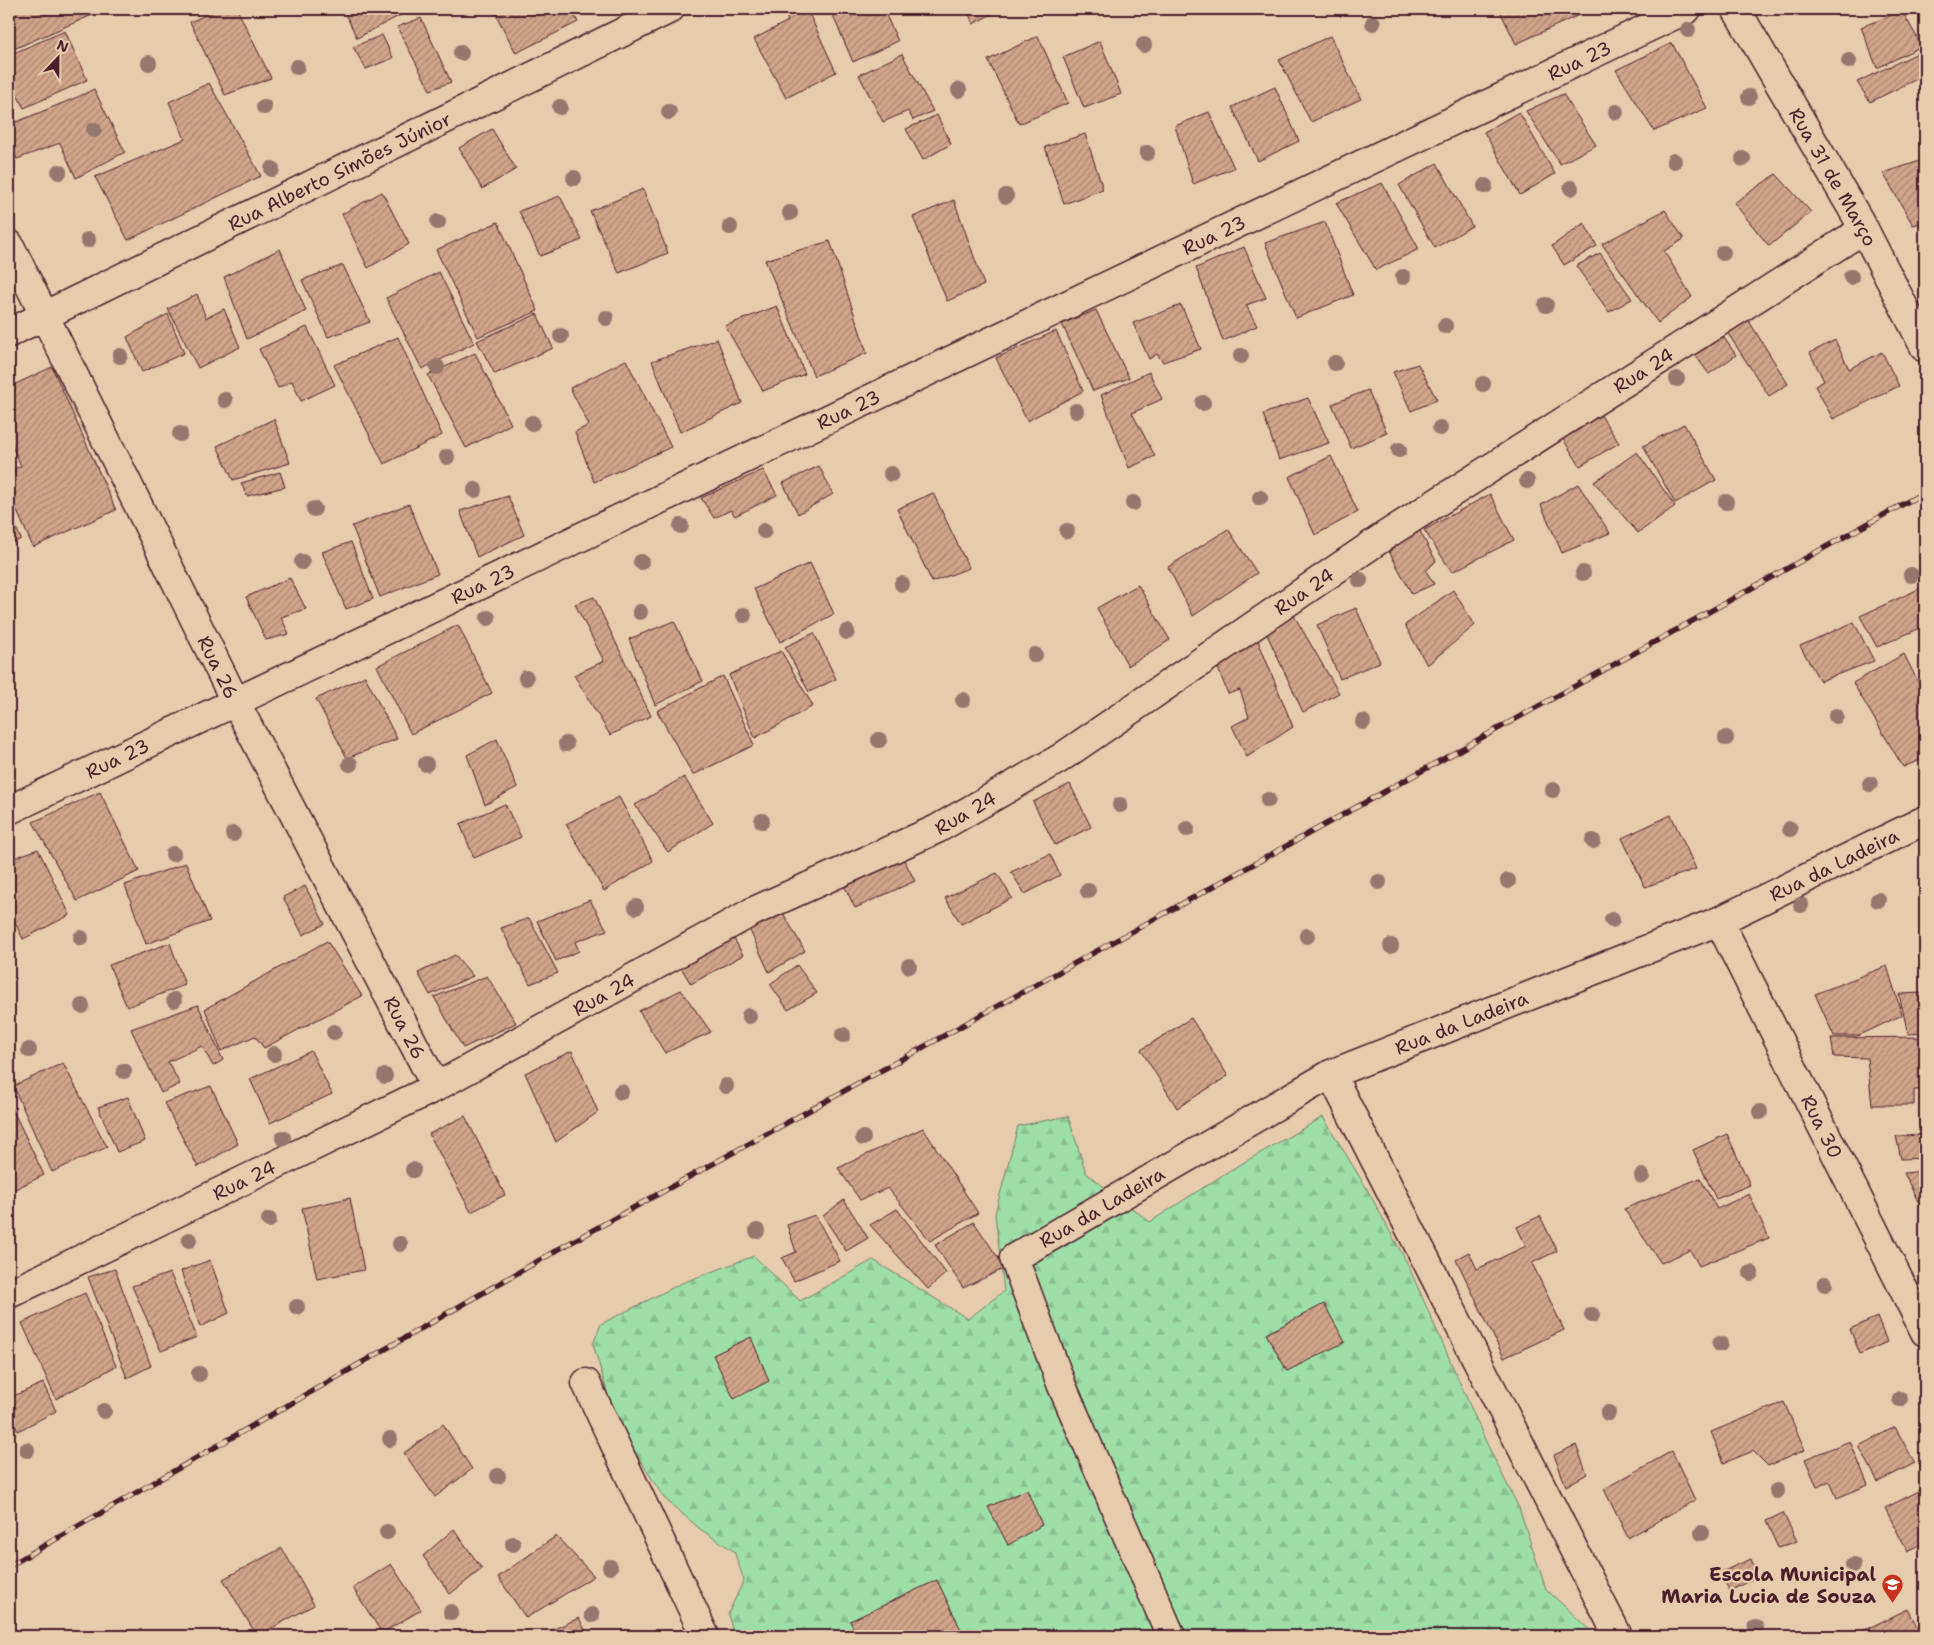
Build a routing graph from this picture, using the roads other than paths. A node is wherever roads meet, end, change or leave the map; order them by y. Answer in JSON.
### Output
{"nodes":[{"id":1,"x":670,"y":9,"type":"edge"},
{"id":2,"x":1687,"y":9,"type":"edge"},
{"id":3,"x":1736,"y":9,"type":"edge"},
{"id":4,"x":1864,"y":229,"type":"junction"},
{"id":5,"x":9,"y":244,"type":"edge"},
{"id":6,"x":44,"y":316,"type":"junction"},
{"id":7,"x":9,"y":333,"type":"edge"},
{"id":8,"x":1925,"y":348,"type":"edge"},
{"id":9,"x":235,"y":701,"type":"junction"},
{"id":10,"x":9,"y":810,"type":"edge"},
{"id":11,"x":1925,"y":820,"type":"edge"},
{"id":12,"x":1719,"y":921,"type":"junction"},
{"id":13,"x":1331,"y":1074,"type":"junction"},
{"id":14,"x":436,"y":1087,"type":"junction"},
{"id":15,"x":9,"y":1294,"type":"edge"},
{"id":16,"x":1925,"y":1332,"type":"edge"},
{"id":17,"x":586,"y":1383,"type":"dead end"},
{"id":18,"x":705,"y":1636,"type":"edge"},
{"id":19,"x":1171,"y":1636,"type":"edge"},
{"id":20,"x":1618,"y":1636,"type":"edge"}],
"edges":[{"from":1,"to":6,"type":"street","name":"Rua Alberto Simões Júnior"},
{"from":2,"to":9,"type":"street","name":"Rua 23"},
{"from":3,"to":4,"type":"street","name":"Rua 31 de Março"},
{"from":4,"to":8,"type":"street","name":"Rua 31 de Março"},
{"from":4,"to":14,"type":"street","name":"Rua 24"},
{"from":5,"to":6,"type":"street","name":"Rua 26"},
{"from":6,"to":7,"type":"street","name":"Rua Alberto Simões Júnior"},
{"from":6,"to":9,"type":"street","name":"Rua 26"},
{"from":9,"to":10,"type":"street","name":"Rua 23"},
{"from":9,"to":14,"type":"street","name":"Rua 26"},
{"from":11,"to":12,"type":"street","name":"Rua da Ladeira"},
{"from":12,"to":13,"type":"street","name":"Rua da Ladeira"},
{"from":12,"to":16,"type":"street","name":"Rua 30"},
{"from":13,"to":19,"type":"street","name":"Rua da Ladeira"},
{"from":13,"to":20,"type":"street"},
{"from":14,"to":15,"type":"street","name":"Rua 24"},
{"from":17,"to":18,"type":"street"}]}
